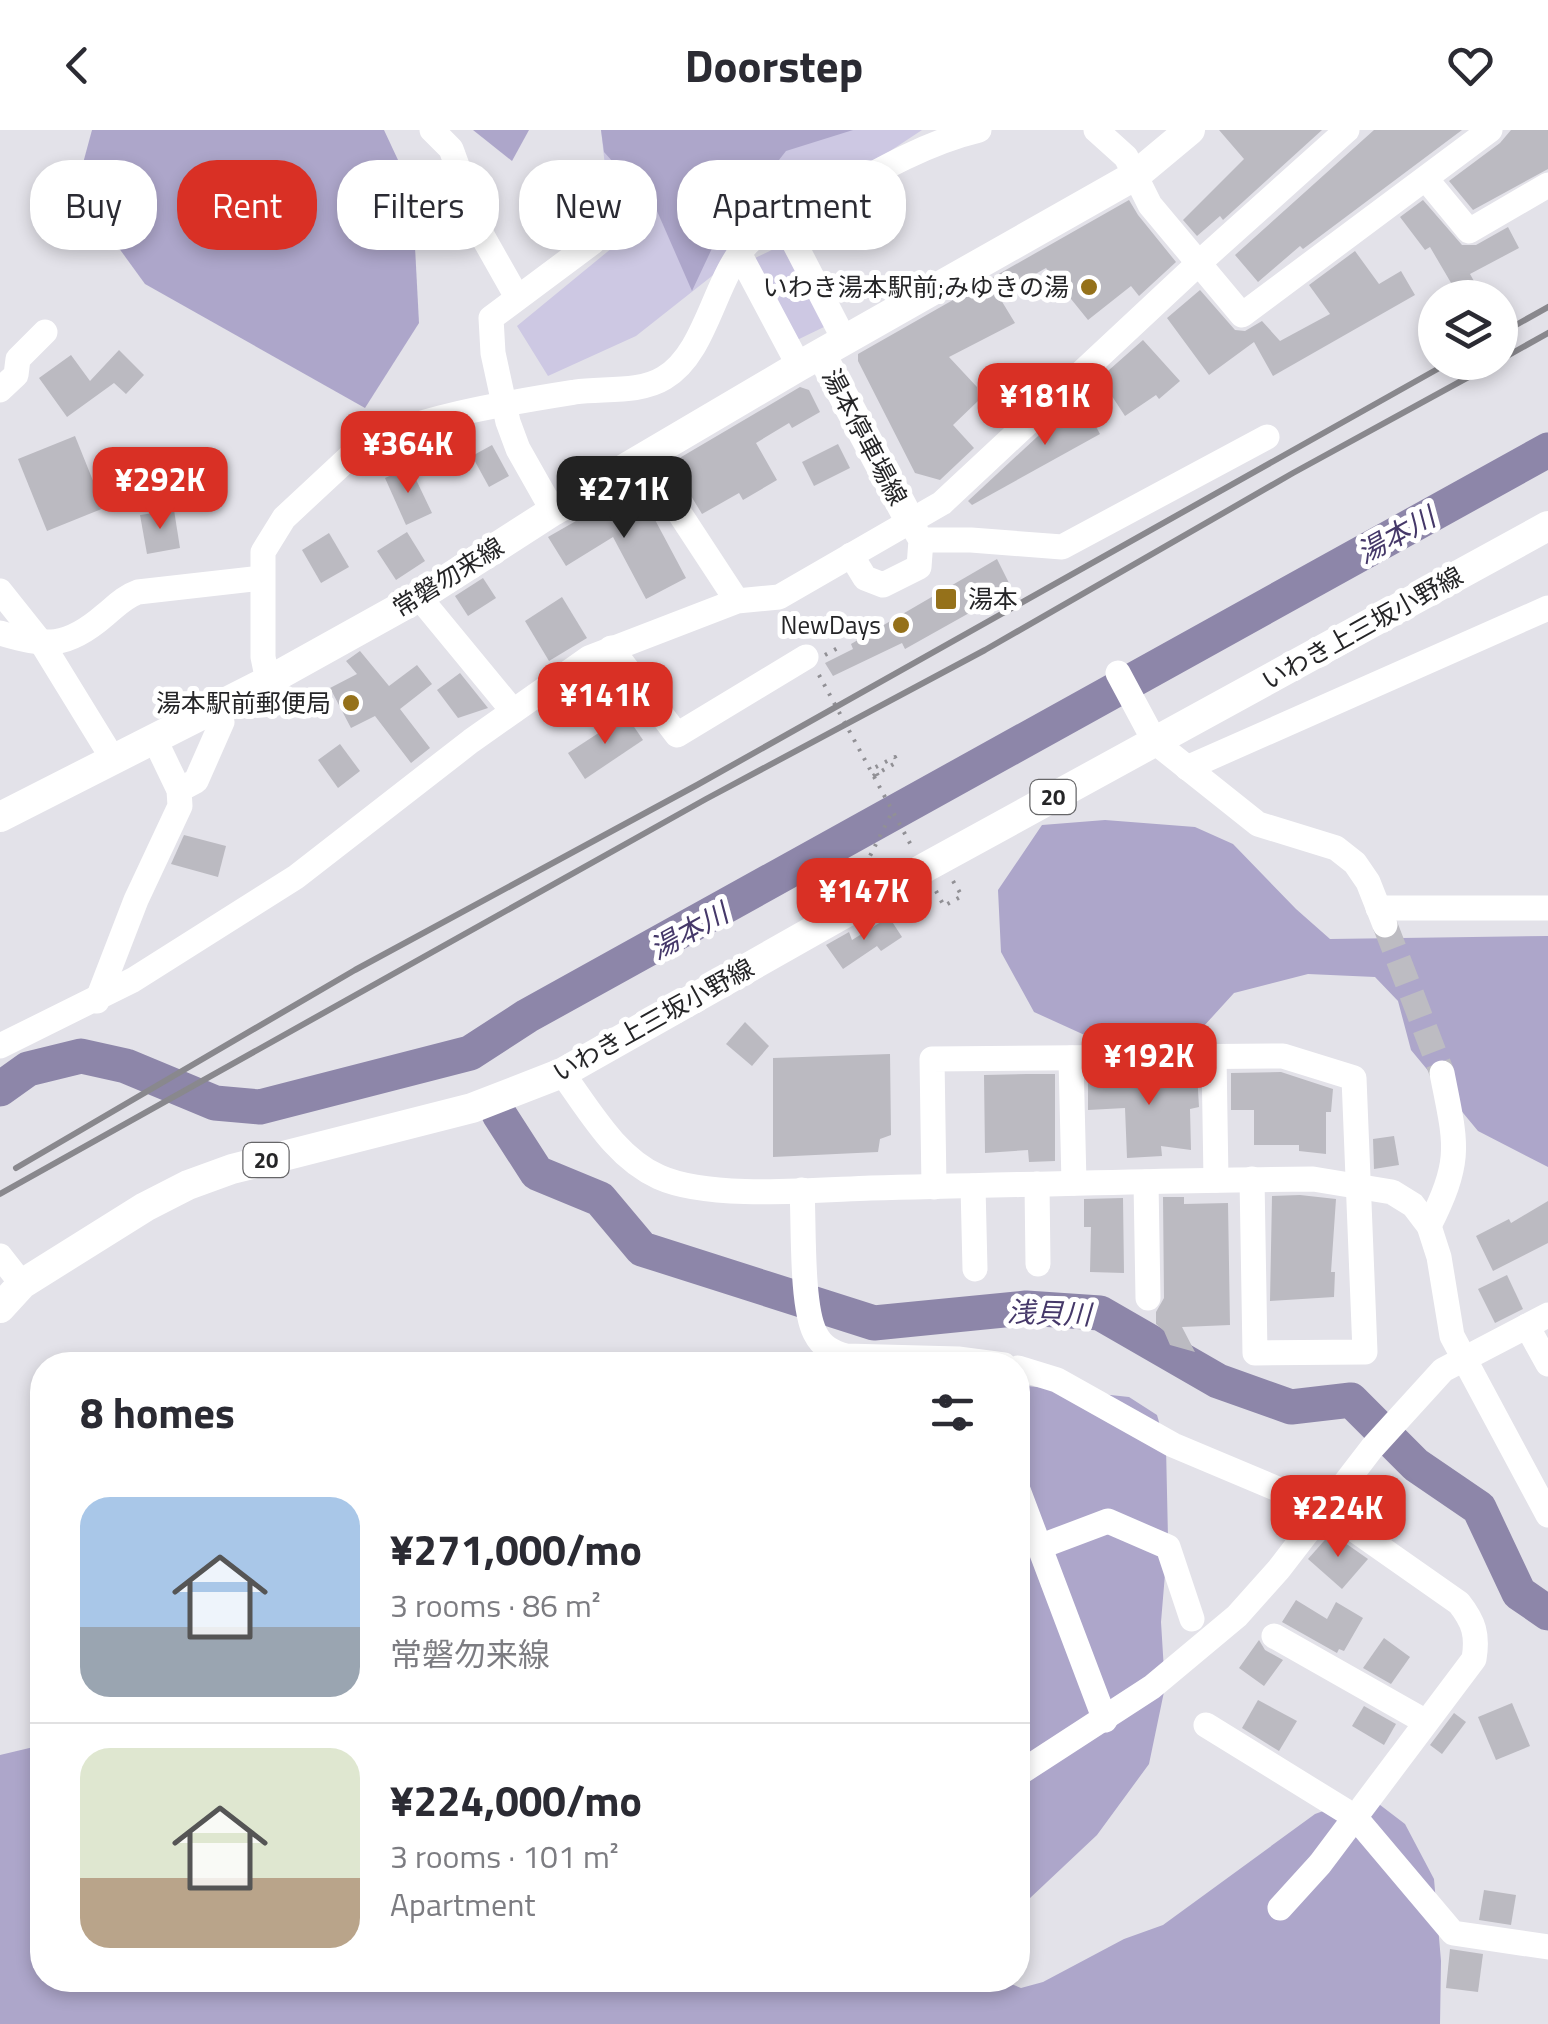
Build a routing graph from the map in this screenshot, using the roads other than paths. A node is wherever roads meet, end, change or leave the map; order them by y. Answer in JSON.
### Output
{"nodes":[{"id":1,"x":432,"y":130,"type":"edge"},
{"id":2,"x":979,"y":130,"type":"edge"},
{"id":3,"x":1096,"y":130,"type":"edge"},
{"id":4,"x":1190,"y":130,"type":"edge"},
{"id":5,"x":1347,"y":130,"type":"edge"},
{"id":6,"x":1490,"y":130,"type":"edge"},
{"id":7,"x":902,"y":160,"type":"edge"},
{"id":8,"x":1136,"y":175,"type":"junction"},
{"id":9,"x":1426,"y":179,"type":"junction"},
{"id":10,"x":1548,"y":185,"type":"edge"},
{"id":11,"x":581,"y":250,"type":"edge"},
{"id":12,"x":743,"y":250,"type":"edge"},
{"id":13,"x":792,"y":250,"type":"edge"},
{"id":14,"x":740,"y":255,"type":"junction"},
{"id":15,"x":1200,"y":262,"type":"junction"},
{"id":16,"x":517,"y":298,"type":"junction"},
{"id":17,"x":46,"y":332,"type":"dead end"},
{"id":18,"x":822,"y":354,"type":"junction"},
{"id":19,"x":0,"y":390,"type":"edge"},
{"id":20,"x":506,"y":405,"type":"junction"},
{"id":21,"x":1267,"y":437,"type":"dead end"},
{"id":22,"x":644,"y":459,"type":"junction"},
{"id":23,"x":553,"y":512,"type":"junction"},
{"id":24,"x":1004,"y":525,"type":"dead end"},
{"id":25,"x":1548,"y":526,"type":"edge"},
{"id":26,"x":915,"y":530,"type":"junction"},
{"id":27,"x":971,"y":540,"type":"junction"},
{"id":28,"x":851,"y":556,"type":"junction"},
{"id":29,"x":262,"y":578,"type":"junction"},
{"id":30,"x":0,"y":591,"type":"edge"},
{"id":31,"x":419,"y":597,"type":"junction"},
{"id":32,"x":737,"y":600,"type":"junction"},
{"id":33,"x":1548,"y":608,"type":"edge"},
{"id":34,"x":0,"y":634,"type":"edge"},
{"id":35,"x":43,"y":644,"type":"junction"},
{"id":36,"x":611,"y":648,"type":"junction"},
{"id":37,"x":809,"y":660,"type":"road end"},
{"id":38,"x":1118,"y":673,"type":"dead end"},
{"id":39,"x":268,"y":681,"type":"junction"},
{"id":40,"x":214,"y":706,"type":"junction"},
{"id":41,"x":513,"y":712,"type":"junction"},
{"id":42,"x":154,"y":738,"type":"junction"},
{"id":43,"x":1155,"y":742,"type":"junction"},
{"id":44,"x":113,"y":759,"type":"junction"},
{"id":45,"x":1187,"y":768,"type":"junction"},
{"id":46,"x":178,"y":790,"type":"junction"},
{"id":47,"x":0,"y":817,"type":"edge"},
{"id":48,"x":1548,"y":908,"type":"edge"},
{"id":49,"x":97,"y":1000,"type":"junction"},
{"id":50,"x":0,"y":1046,"type":"edge"},
{"id":51,"x":1214,"y":1056,"type":"junction"},
{"id":52,"x":1071,"y":1058,"type":"junction"},
{"id":53,"x":562,"y":1073,"type":"junction"},
{"id":54,"x":1442,"y":1073,"type":"tunnel mouth"},
{"id":55,"x":1252,"y":1179,"type":"junction"},
{"id":56,"x":1216,"y":1180,"type":"junction"},
{"id":57,"x":1146,"y":1182,"type":"junction"},
{"id":58,"x":1074,"y":1183,"type":"junction"},
{"id":59,"x":1037,"y":1184,"type":"junction"},
{"id":60,"x":1360,"y":1184,"type":"junction"},
{"id":61,"x":972,"y":1186,"type":"junction"},
{"id":62,"x":934,"y":1187,"type":"junction"},
{"id":63,"x":802,"y":1190,"type":"junction"},
{"id":64,"x":1430,"y":1226,"type":"junction"},
{"id":65,"x":0,"y":1256,"type":"edge"},
{"id":66,"x":1038,"y":1264,"type":"dead end"},
{"id":67,"x":975,"y":1269,"type":"dead end"},
{"id":68,"x":22,"y":1284,"type":"junction"},
{"id":69,"x":1148,"y":1298,"type":"dead end"},
{"id":70,"x":0,"y":1308,"type":"edge"},
{"id":71,"x":1538,"y":1320,"type":"edge"},
{"id":72,"x":834,"y":1352,"type":"edge"},
{"id":73,"x":1464,"y":1361,"type":"junction"},
{"id":74,"x":1548,"y":1364,"type":"edge"},
{"id":75,"x":1030,"y":1372,"type":"edge"},
{"id":76,"x":1325,"y":1509,"type":"junction"},
{"id":77,"x":1548,"y":1514,"type":"edge"},
{"id":78,"x":1030,"y":1523,"type":"edge"},
{"id":79,"x":1039,"y":1547,"type":"junction"},
{"id":80,"x":1192,"y":1618,"type":"dead end"},
{"id":81,"x":1274,"y":1636,"type":"dead end"},
{"id":82,"x":1105,"y":1720,"type":"junction"},
{"id":83,"x":1426,"y":1722,"type":"junction"},
{"id":84,"x":1206,"y":1726,"type":"dead end"},
{"id":85,"x":1030,"y":1767,"type":"edge"},
{"id":86,"x":1355,"y":1817,"type":"junction"},
{"id":87,"x":1280,"y":1908,"type":"dead end"},
{"id":88,"x":1548,"y":1947,"type":"edge"}],
"edges":[{"from":1,"to":16,"type":"street"},
{"from":2,"to":7,"type":"street"},
{"from":3,"to":8,"type":"street"},
{"from":4,"to":8,"type":"main road","name":"常磐勿来線"},
{"from":5,"to":15,"type":"street"},
{"from":6,"to":9,"type":"street"},
{"from":8,"to":15,"type":"street"},
{"from":8,"to":18,"type":"main road","name":"常磐勿来線"},
{"from":9,"to":10,"type":"street"},
{"from":9,"to":15,"type":"street"},
{"from":11,"to":16,"type":"street"},
{"from":12,"to":14,"type":"street"},
{"from":13,"to":18,"type":"street"},
{"from":14,"to":18,"type":"street"},
{"from":14,"to":20,"type":"street"},
{"from":15,"to":26,"type":"street"},
{"from":16,"to":20,"type":"street"},
{"from":17,"to":19,"type":"street"},
{"from":18,"to":22,"type":"main road","name":"常磐勿来線"},
{"from":18,"to":26,"type":"main road","name":"湯本停車場線"},
{"from":20,"to":23,"type":"street"},
{"from":20,"to":29,"type":"street"},
{"from":21,"to":27,"type":"street"},
{"from":22,"to":23,"type":"main road","name":"常磐勿来線"},
{"from":22,"to":32,"type":"street"},
{"from":23,"to":31,"type":"main road","name":"常磐勿来線"},
{"from":24,"to":27,"type":"street"},
{"from":25,"to":43,"type":"main road","name":"いわき上三坂小野線","number":"20"},
{"from":26,"to":27,"type":"street"},
{"from":26,"to":28,"type":"street"},
{"from":26,"to":28,"type":"street"},
{"from":28,"to":32,"type":"street"},
{"from":29,"to":35,"type":"street"},
{"from":29,"to":39,"type":"street"},
{"from":30,"to":35,"type":"street"},
{"from":31,"to":39,"type":"main road","name":"常磐勿来線"},
{"from":31,"to":41,"type":"street"},
{"from":32,"to":36,"type":"street"},
{"from":33,"to":45,"type":"street"},
{"from":34,"to":35,"type":"street"},
{"from":35,"to":44,"type":"street"},
{"from":36,"to":37,"type":"street"},
{"from":36,"to":41,"type":"street"},
{"from":38,"to":43,"type":"street"},
{"from":39,"to":40,"type":"main road","name":"常磐勿来線"},
{"from":40,"to":42,"type":"main road","name":"常磐勿来線"},
{"from":40,"to":46,"type":"street"},
{"from":41,"to":49,"type":"street"},
{"from":42,"to":44,"type":"main road","name":"常磐勿来線"},
{"from":42,"to":46,"type":"street"},
{"from":43,"to":45,"type":"street"},
{"from":43,"to":53,"type":"main road","name":"いわき上三坂小野線","number":"20"},
{"from":44,"to":47,"type":"main road","name":"常磐勿来線"},
{"from":45,"to":48,"type":"street"},
{"from":46,"to":49,"type":"street"},
{"from":49,"to":50,"type":"street"},
{"from":51,"to":52,"type":"street"},
{"from":51,"to":56,"type":"street"},
{"from":51,"to":60,"type":"street"},
{"from":52,"to":58,"type":"street"},
{"from":52,"to":62,"type":"street"},
{"from":53,"to":63,"type":"street"},
{"from":53,"to":68,"type":"main road","name":"いわき上三坂小野線","number":"20"},
{"from":54,"to":64,"type":"street"},
{"from":55,"to":56,"type":"street"},
{"from":55,"to":60,"type":"street"},
{"from":55,"to":60,"type":"street"},
{"from":56,"to":57,"type":"street"},
{"from":57,"to":58,"type":"street"},
{"from":57,"to":69,"type":"street"},
{"from":58,"to":59,"type":"street"},
{"from":59,"to":61,"type":"street"},
{"from":59,"to":66,"type":"street"},
{"from":60,"to":64,"type":"street"},
{"from":61,"to":62,"type":"street"},
{"from":61,"to":67,"type":"street"},
{"from":62,"to":63,"type":"street"},
{"from":63,"to":72,"type":"street"},
{"from":64,"to":73,"type":"street"},
{"from":65,"to":68,"type":"street"},
{"from":68,"to":70,"type":"main road","name":"いわき上三坂小野線","number":"20"},
{"from":71,"to":73,"type":"street"},
{"from":71,"to":74,"type":"street"},
{"from":73,"to":76,"type":"street"},
{"from":73,"to":77,"type":"street"},
{"from":75,"to":76,"type":"street"},
{"from":76,"to":82,"type":"street"},
{"from":76,"to":83,"type":"street"},
{"from":78,"to":79,"type":"street"},
{"from":79,"to":80,"type":"street"},
{"from":79,"to":82,"type":"street"},
{"from":81,"to":83,"type":"street"},
{"from":82,"to":85,"type":"street"},
{"from":83,"to":86,"type":"street"},
{"from":84,"to":86,"type":"street"},
{"from":86,"to":87,"type":"street"},
{"from":86,"to":88,"type":"street"}]}
